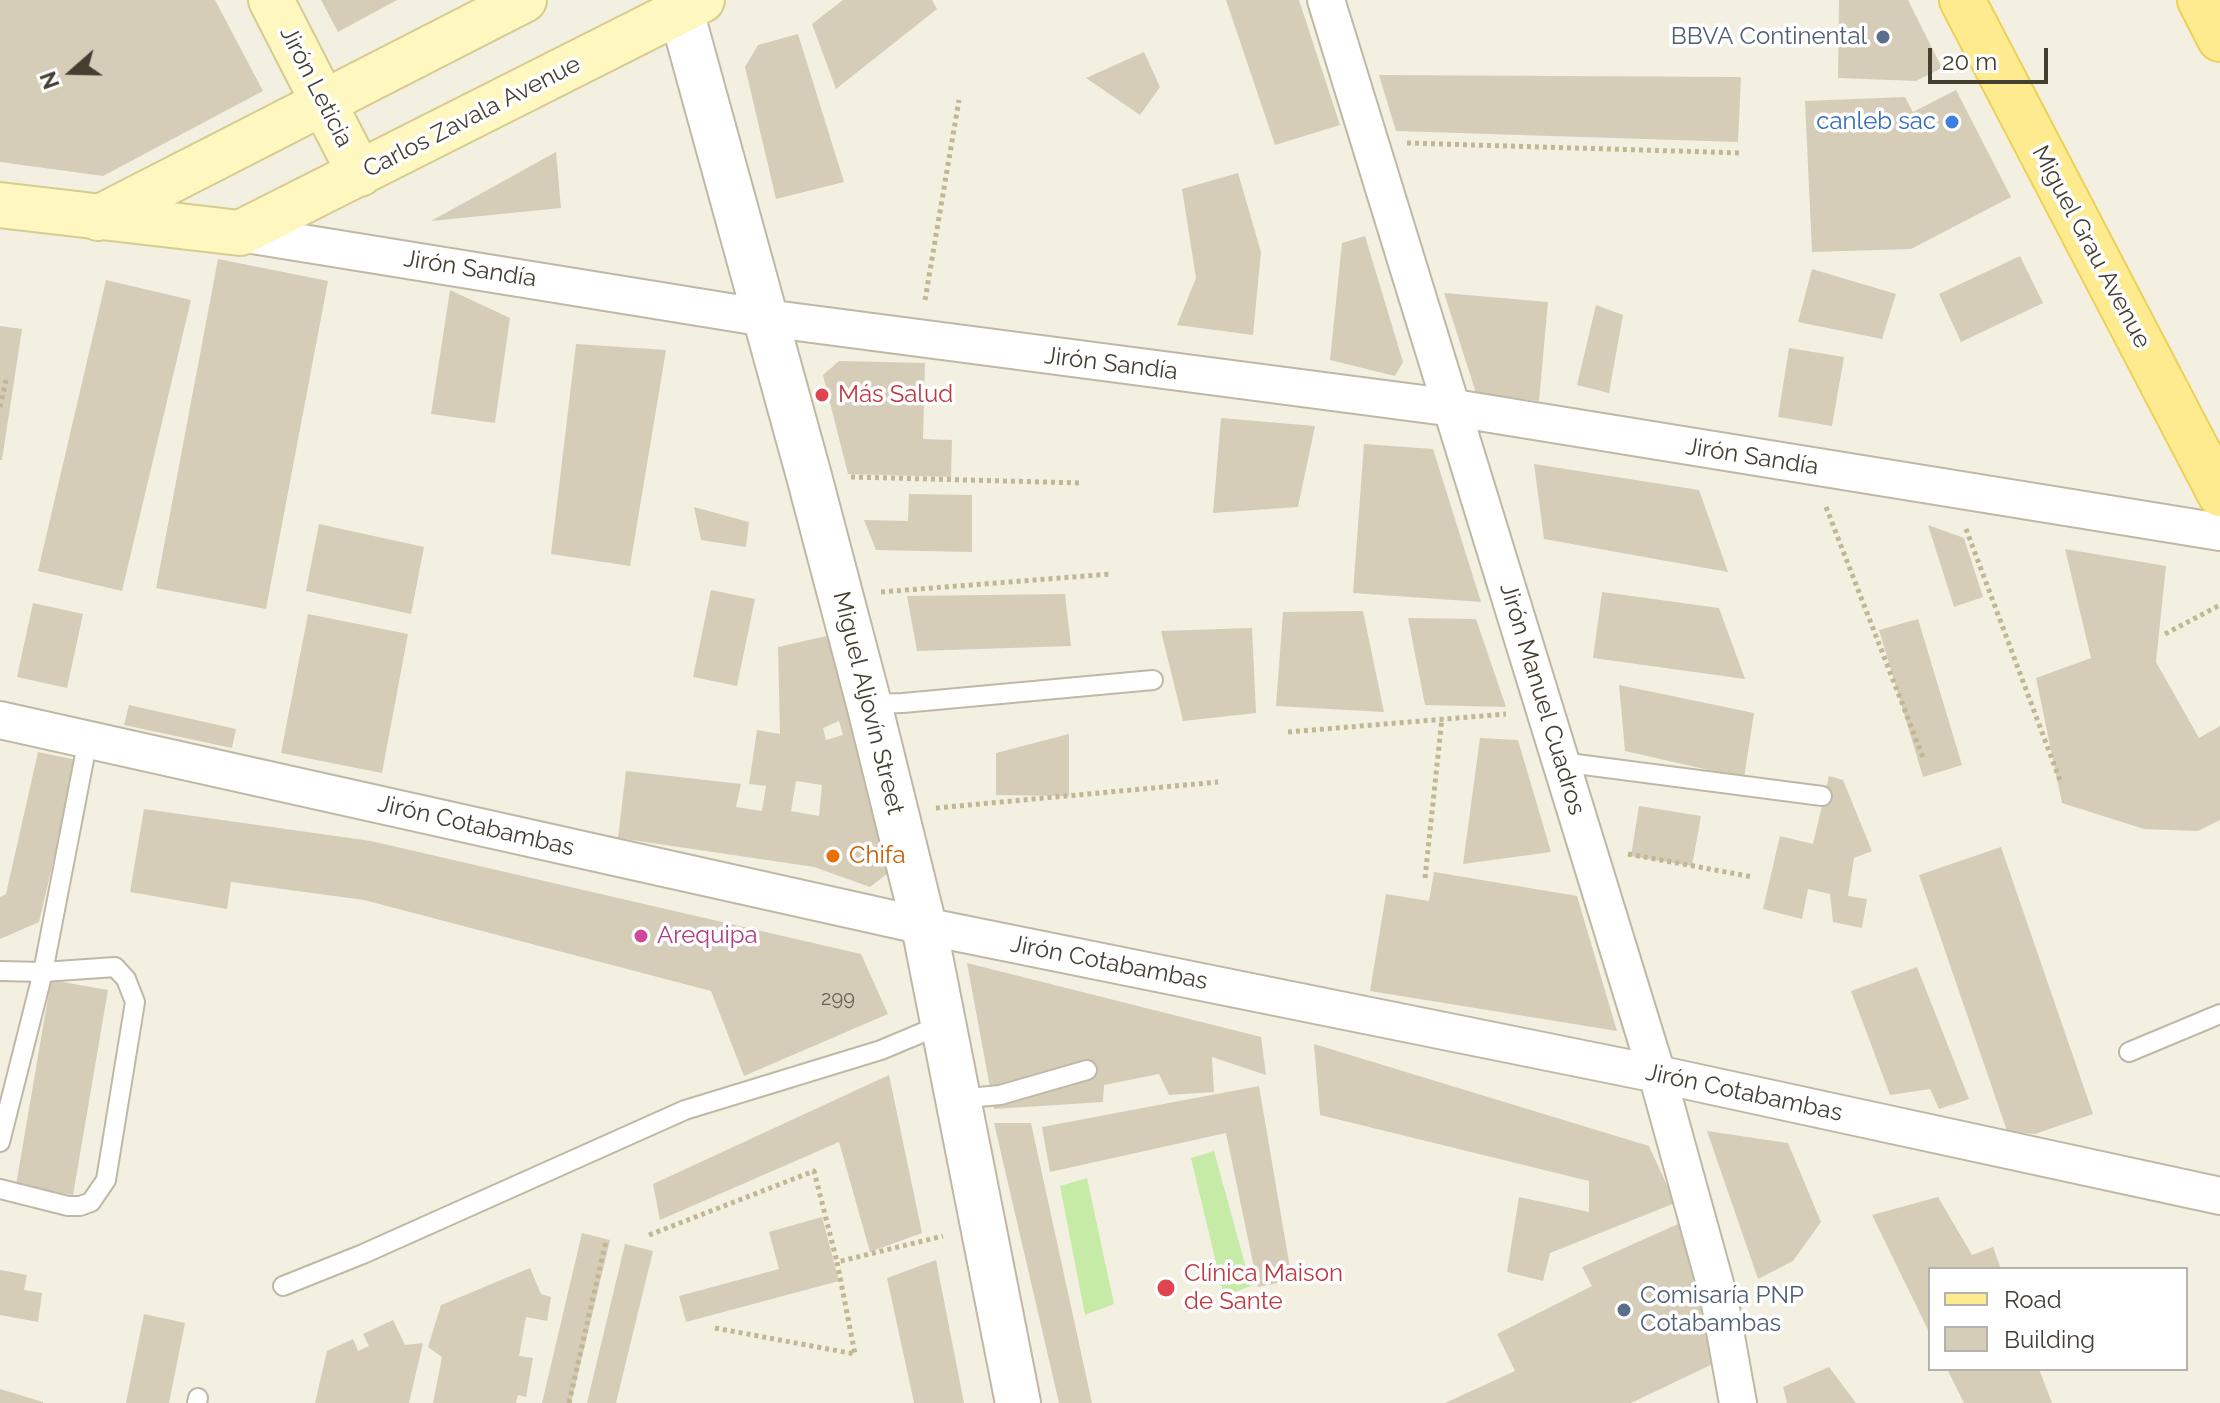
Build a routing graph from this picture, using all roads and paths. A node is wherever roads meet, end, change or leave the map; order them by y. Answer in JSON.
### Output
{"nodes":[{"id":1,"x":271,"y":0,"type":"edge"},
{"id":2,"x":524,"y":0,"type":"edge"},
{"id":3,"x":1326,"y":0,"type":"edge"},
{"id":4,"x":1962,"y":0,"type":"edge"},
{"id":5,"x":2200,"y":0,"type":"edge"},
{"id":6,"x":691,"y":6,"type":"edge"},
{"id":7,"x":2220,"y":39,"type":"edge"},
{"id":8,"x":959,"y":100,"type":"dead end"},
{"id":9,"x":323,"y":101,"type":"junction"},
{"id":10,"x":1370,"y":142,"type":"junction"},
{"id":11,"x":1742,"y":153,"type":"dead end"},
{"id":12,"x":360,"y":174,"type":"junction"},
{"id":13,"x":0,"y":205,"type":"edge"},
{"id":14,"x":98,"y":218,"type":"junction"},
{"id":15,"x":240,"y":233,"type":"junction"},
{"id":16,"x":766,"y":318,"type":"junction"},
{"id":17,"x":918,"y":339,"type":"junction"},
{"id":18,"x":6,"y":380,"type":"dead end"},
{"id":19,"x":0,"y":407,"type":"edge"},
{"id":20,"x":1454,"y":408,"type":"junction"},
{"id":21,"x":1811,"y":466,"type":"junction"},
{"id":22,"x":809,"y":476,"type":"junction"},
{"id":23,"x":1082,"y":483,"type":"dead end"},
{"id":24,"x":1951,"y":489,"type":"junction"},
{"id":25,"x":2220,"y":494,"type":"edge"},
{"id":26,"x":2220,"y":532,"type":"edge"},
{"id":27,"x":1111,"y":574,"type":"dead end"},
{"id":28,"x":840,"y":595,"type":"junction"},
{"id":29,"x":2220,"y":605,"type":"edge"},
{"id":30,"x":2165,"y":634,"type":"dead end"},
{"id":31,"x":1153,"y":680,"type":"dead end"},
{"id":32,"x":869,"y":704,"type":"junction"},
{"id":33,"x":1546,"y":711,"type":"junction"},
{"id":34,"x":1442,"y":718,"type":"junction"},
{"id":35,"x":0,"y":720,"type":"edge"},
{"id":36,"x":1288,"y":732,"type":"dead end"},
{"id":37,"x":88,"y":739,"type":"junction"},
{"id":38,"x":1924,"y":760,"type":"dead end"},
{"id":39,"x":1561,"y":762,"type":"junction"},
{"id":40,"x":1218,"y":782,"type":"dead end"},
{"id":41,"x":2061,"y":783,"type":"dead end"},
{"id":42,"x":1822,"y":796,"type":"dead end"},
{"id":43,"x":896,"y":812,"type":"junction"},
{"id":44,"x":1587,"y":846,"type":"junction"},
{"id":45,"x":1753,"y":877,"type":"dead end"},
{"id":46,"x":1425,"y":878,"type":"dead end"},
{"id":47,"x":924,"y":926,"type":"junction"},
{"id":48,"x":0,"y":971,"type":"edge"},
{"id":49,"x":43,"y":972,"type":"junction"},
{"id":50,"x":2220,"y":1014,"type":"edge"},
{"id":51,"x":943,"y":1024,"type":"junction"},
{"id":52,"x":2129,"y":1052,"type":"dead end"},
{"id":53,"x":1087,"y":1070,"type":"dead end"},
{"id":54,"x":1657,"y":1074,"type":"junction"},
{"id":55,"x":958,"y":1099,"type":"junction"},
{"id":56,"x":0,"y":1142,"type":"edge"},
{"id":57,"x":0,"y":1189,"type":"edge"},
{"id":58,"x":2220,"y":1196,"type":"edge"},
{"id":59,"x":983,"y":1227,"type":"junction"},
{"id":60,"x":649,"y":1235,"type":"dead end"},
{"id":61,"x":606,"y":1241,"type":"dead end"},
{"id":62,"x":837,"y":1262,"type":"junction"},
{"id":63,"x":283,"y":1286,"type":"dead end"},
{"id":64,"x":715,"y":1328,"type":"dead end"},
{"id":65,"x":1730,"y":1396,"type":"edge"},
{"id":66,"x":569,"y":1403,"type":"edge"},
{"id":67,"x":1018,"y":1403,"type":"edge"}],
"edges":[{"from":1,"to":9,"type":"main road","name":"Jirón Leticia"},
{"from":2,"to":9,"type":"main road"},
{"from":3,"to":10,"type":"street","name":"Jirón Manuel Cuadros"},
{"from":4,"to":25,"type":"main road","name":"Miguel Grau Avenue"},
{"from":5,"to":7,"type":"main road"},
{"from":6,"to":12,"type":"main road","name":"Carlos Zavala Avenue"},
{"from":6,"to":16,"type":"street","name":"Miguel Aljovín Street"},
{"from":8,"to":17,"type":"path"},
{"from":9,"to":12,"type":"main road","name":"Jirón Leticia"},
{"from":9,"to":14,"type":"main road"},
{"from":10,"to":11,"type":"path"},
{"from":10,"to":20,"type":"street","name":"Jirón Manuel Cuadros"},
{"from":12,"to":15,"type":"main road","name":"Carlos Zavala Avenue"},
{"from":13,"to":14,"type":"main road","name":"Jirón Sandía"},
{"from":14,"to":15,"type":"main road","name":"Jirón Sandía"},
{"from":15,"to":16,"type":"street","name":"Jirón Sandía"},
{"from":16,"to":17,"type":"street","name":"Jirón Sandía"},
{"from":16,"to":22,"type":"street","name":"Miguel Aljovín Street"},
{"from":17,"to":20,"type":"street","name":"Jirón Sandía"},
{"from":18,"to":19,"type":"path"},
{"from":20,"to":21,"type":"street","name":"Jirón Sandía"},
{"from":20,"to":33,"type":"street","name":"Jirón Manuel Cuadros"},
{"from":21,"to":24,"type":"street","name":"Jirón Sandía"},
{"from":21,"to":38,"type":"path"},
{"from":22,"to":23,"type":"path"},
{"from":22,"to":28,"type":"street","name":"Miguel Aljovín Street"},
{"from":24,"to":26,"type":"street","name":"Jirón Sandía"},
{"from":24,"to":41,"type":"path"},
{"from":27,"to":28,"type":"path"},
{"from":28,"to":32,"type":"street","name":"Miguel Aljovín Street"},
{"from":29,"to":30,"type":"path"},
{"from":31,"to":32,"type":"lane"},
{"from":32,"to":43,"type":"street","name":"Miguel Aljovín Street"},
{"from":33,"to":34,"type":"path"},
{"from":33,"to":39,"type":"street","name":"Jirón Manuel Cuadros"},
{"from":34,"to":36,"type":"path"},
{"from":34,"to":46,"type":"path"},
{"from":35,"to":37,"type":"street","name":"Jirón Cotabambas"},
{"from":37,"to":47,"type":"street","name":"Jirón Cotabambas"},
{"from":37,"to":49,"type":"lane"},
{"from":39,"to":42,"type":"lane"},
{"from":39,"to":44,"type":"street","name":"Jirón Manuel Cuadros"},
{"from":40,"to":43,"type":"path"},
{"from":43,"to":47,"type":"street","name":"Miguel Aljovín Street"},
{"from":44,"to":45,"type":"path"},
{"from":44,"to":54,"type":"street","name":"Jirón Manuel Cuadros"},
{"from":47,"to":51,"type":"street","name":"Miguel Aljovín Street"},
{"from":47,"to":54,"type":"street","name":"Jirón Cotabambas"},
{"from":48,"to":49,"type":"lane"},
{"from":49,"to":56,"type":"lane"},
{"from":49,"to":57,"type":"lane"},
{"from":50,"to":52,"type":"lane"},
{"from":51,"to":55,"type":"street","name":"Miguel Aljovín Street"},
{"from":51,"to":63,"type":"lane"},
{"from":53,"to":55,"type":"lane"},
{"from":54,"to":58,"type":"street","name":"Jirón Cotabambas"},
{"from":54,"to":65,"type":"street","name":"Jirón Manuel Cuadros"},
{"from":55,"to":59,"type":"street","name":"Miguel Aljovín Street"},
{"from":59,"to":62,"type":"path"},
{"from":59,"to":67,"type":"street","name":"Miguel Aljovín Street"},
{"from":60,"to":62,"type":"path"},
{"from":61,"to":66,"type":"path"},
{"from":62,"to":64,"type":"path"}]}
